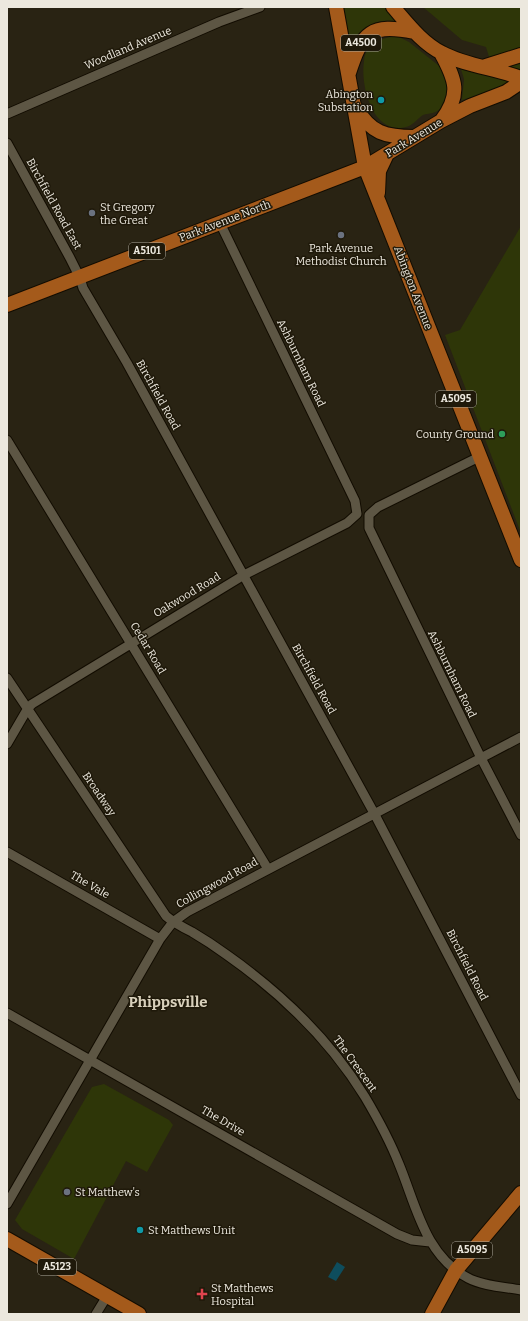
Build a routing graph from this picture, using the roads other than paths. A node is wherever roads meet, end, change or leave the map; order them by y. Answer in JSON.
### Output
{"nodes":[{"id":1,"x":260,"y":7,"type":"edge"},
{"id":2,"x":336,"y":7,"type":"edge"},
{"id":3,"x":393,"y":7,"type":"edge"},
{"id":4,"x":414,"y":32,"type":"junction"},
{"id":5,"x":441,"y":53,"type":"junction"},
{"id":6,"x":521,"y":55,"type":"edge"},
{"id":7,"x":481,"y":67,"type":"junction"},
{"id":8,"x":348,"y":76,"type":"junction"},
{"id":9,"x":521,"y":78,"type":"edge"},
{"id":10,"x":521,"y":82,"type":"edge"},
{"id":11,"x":521,"y":94,"type":"edge"},
{"id":12,"x":497,"y":96,"type":"junction"},
{"id":13,"x":354,"y":106,"type":"junction"},
{"id":14,"x":7,"y":114,"type":"edge"},
{"id":15,"x":442,"y":121,"type":"junction"},
{"id":16,"x":359,"y":137,"type":"junction"},
{"id":17,"x":414,"y":137,"type":"junction"},
{"id":18,"x":7,"y":143,"type":"edge"},
{"id":19,"x":387,"y":154,"type":"junction"},
{"id":20,"x":365,"y":167,"type":"junction"},
{"id":21,"x":332,"y":181,"type":"junction"},
{"id":22,"x":379,"y":197,"type":"junction"},
{"id":23,"x":220,"y":223,"type":"junction"},
{"id":24,"x":80,"y":278,"type":"junction"},
{"id":25,"x":7,"y":305,"type":"edge"},
{"id":26,"x":7,"y":440,"type":"edge"},
{"id":27,"x":479,"y":457,"type":"junction"},
{"id":28,"x":357,"y":514,"type":"joint"},
{"id":29,"x":521,"y":560,"type":"edge"},
{"id":30,"x":244,"y":575,"type":"junction"},
{"id":31,"x":131,"y":644,"type":"junction"},
{"id":32,"x":7,"y":678,"type":"edge"},
{"id":33,"x":28,"y":708,"type":"junction"},
{"id":34,"x":521,"y":737,"type":"edge"},
{"id":35,"x":7,"y":744,"type":"edge"},
{"id":36,"x":481,"y":758,"type":"junction"},
{"id":37,"x":374,"y":813,"type":"junction"},
{"id":38,"x":521,"y":835,"type":"edge"},
{"id":39,"x":7,"y":852,"type":"edge"},
{"id":40,"x":268,"y":869,"type":"junction"},
{"id":41,"x":173,"y":922,"type":"junction"},
{"id":42,"x":160,"y":939,"type":"junction"},
{"id":43,"x":7,"y":1013,"type":"edge"},
{"id":44,"x":90,"y":1059,"type":"junction"},
{"id":45,"x":521,"y":1095,"type":"edge"},
{"id":46,"x":521,"y":1193,"type":"edge"},
{"id":47,"x":7,"y":1204,"type":"edge"},
{"id":48,"x":7,"y":1238,"type":"edge"},
{"id":49,"x":430,"y":1242,"type":"junction"},
{"id":50,"x":456,"y":1270,"type":"junction"},
{"id":51,"x":521,"y":1290,"type":"edge"},
{"id":52,"x":107,"y":1296,"type":"junction"},
{"id":53,"x":96,"y":1314,"type":"edge"},
{"id":54,"x":139,"y":1314,"type":"edge"},
{"id":55,"x":432,"y":1314,"type":"edge"}],
"edges":[{"from":1,"to":14,"type":"street","name":"Woodland Avenue"},
{"from":2,"to":8,"type":"main road","name":"Abington Avenue","number":"A4500"},
{"from":3,"to":4,"type":"main road"},
{"from":4,"to":5,"type":"main road"},
{"from":4,"to":8,"type":"main road","number":"A4500"},
{"from":5,"to":7,"type":"main road"},
{"from":5,"to":15,"type":"main road"},
{"from":6,"to":7,"type":"main road"},
{"from":7,"to":9,"type":"main road"},
{"from":8,"to":13,"type":"main road","name":"Abington Avenue","number":"A4500"},
{"from":10,"to":12,"type":"main road"},
{"from":11,"to":12,"type":"main road"},
{"from":12,"to":15,"type":"main road","name":"Park Avenue"},
{"from":13,"to":16,"type":"main road","name":"Abington Avenue","number":"A5095"},
{"from":13,"to":17,"type":"main road","number":"A4500"},
{"from":15,"to":17,"type":"main road","name":"Park Avenue"},
{"from":16,"to":20,"type":"main road","name":"Abington Avenue","number":"A5095"},
{"from":16,"to":21,"type":"main road","number":"A5095"},
{"from":17,"to":19,"type":"main road","name":"Park Avenue","number":"A5101"},
{"from":18,"to":24,"type":"street","name":"Birchfield Road East"},
{"from":19,"to":20,"type":"main road","name":"Park Avenue","number":"A5101"},
{"from":19,"to":22,"type":"main road","number":"A5095"},
{"from":20,"to":21,"type":"main road","name":"Park Avenue","number":"A5101"},
{"from":20,"to":22,"type":"main road","name":"Abington Avenue","number":"A5095"},
{"from":21,"to":22,"type":"main road","number":"A5101"},
{"from":21,"to":23,"type":"main road","name":"Park Avenue North","number":"A5101"},
{"from":22,"to":27,"type":"main road","name":"Abington Avenue","number":"A5095"},
{"from":23,"to":24,"type":"main road","name":"Park Avenue North","number":"A5101"},
{"from":23,"to":28,"type":"street","name":"Ashburnham Road"},
{"from":24,"to":25,"type":"main road","name":"Park Avenue North","number":"A5101"},
{"from":24,"to":30,"type":"street","name":"Birchfield Road"},
{"from":26,"to":31,"type":"street","name":"Cedar Road"},
{"from":27,"to":29,"type":"main road","name":"Abington Avenue","number":"A5095"},
{"from":27,"to":36,"type":"street","name":"Ashburnham Road"},
{"from":28,"to":30,"type":"street","name":"Oakwood Road"},
{"from":30,"to":31,"type":"street","name":"Oakwood Road"},
{"from":30,"to":37,"type":"street","name":"Birchfield Road"},
{"from":31,"to":33,"type":"street","name":"Oakwood Road"},
{"from":31,"to":40,"type":"street","name":"Cedar Road"},
{"from":32,"to":33,"type":"street","name":"Broadway"},
{"from":33,"to":35,"type":"street","name":"Oakwood Road"},
{"from":33,"to":41,"type":"street","name":"Broadway"},
{"from":34,"to":36,"type":"street","name":"Collingwood Road"},
{"from":36,"to":37,"type":"street","name":"Collingwood Road"},
{"from":36,"to":38,"type":"street","name":"Ashburnham Road"},
{"from":37,"to":40,"type":"street","name":"Collingwood Road"},
{"from":37,"to":45,"type":"street","name":"Birchfield Road"},
{"from":39,"to":42,"type":"street","name":"The Vale"},
{"from":40,"to":41,"type":"street","name":"Collingwood Road"},
{"from":41,"to":42,"type":"street","name":"Collingwood Road"},
{"from":41,"to":49,"type":"street","name":"The Crescent"},
{"from":42,"to":44,"type":"street","name":"Collingwood Road"},
{"from":43,"to":44,"type":"street","name":"The Drive"},
{"from":44,"to":47,"type":"street","name":"Collingwood Road"},
{"from":44,"to":49,"type":"street","name":"The Drive"},
{"from":46,"to":50,"type":"main road","number":"A5095"},
{"from":48,"to":52,"type":"main road","number":"A5123"},
{"from":49,"to":50,"type":"street","name":"The Crescent"},
{"from":50,"to":51,"type":"street","name":"The Crescent"},
{"from":50,"to":55,"type":"main road","number":"A5095"},
{"from":52,"to":53,"type":"street"},
{"from":52,"to":54,"type":"main road","number":"A5123"}]}
